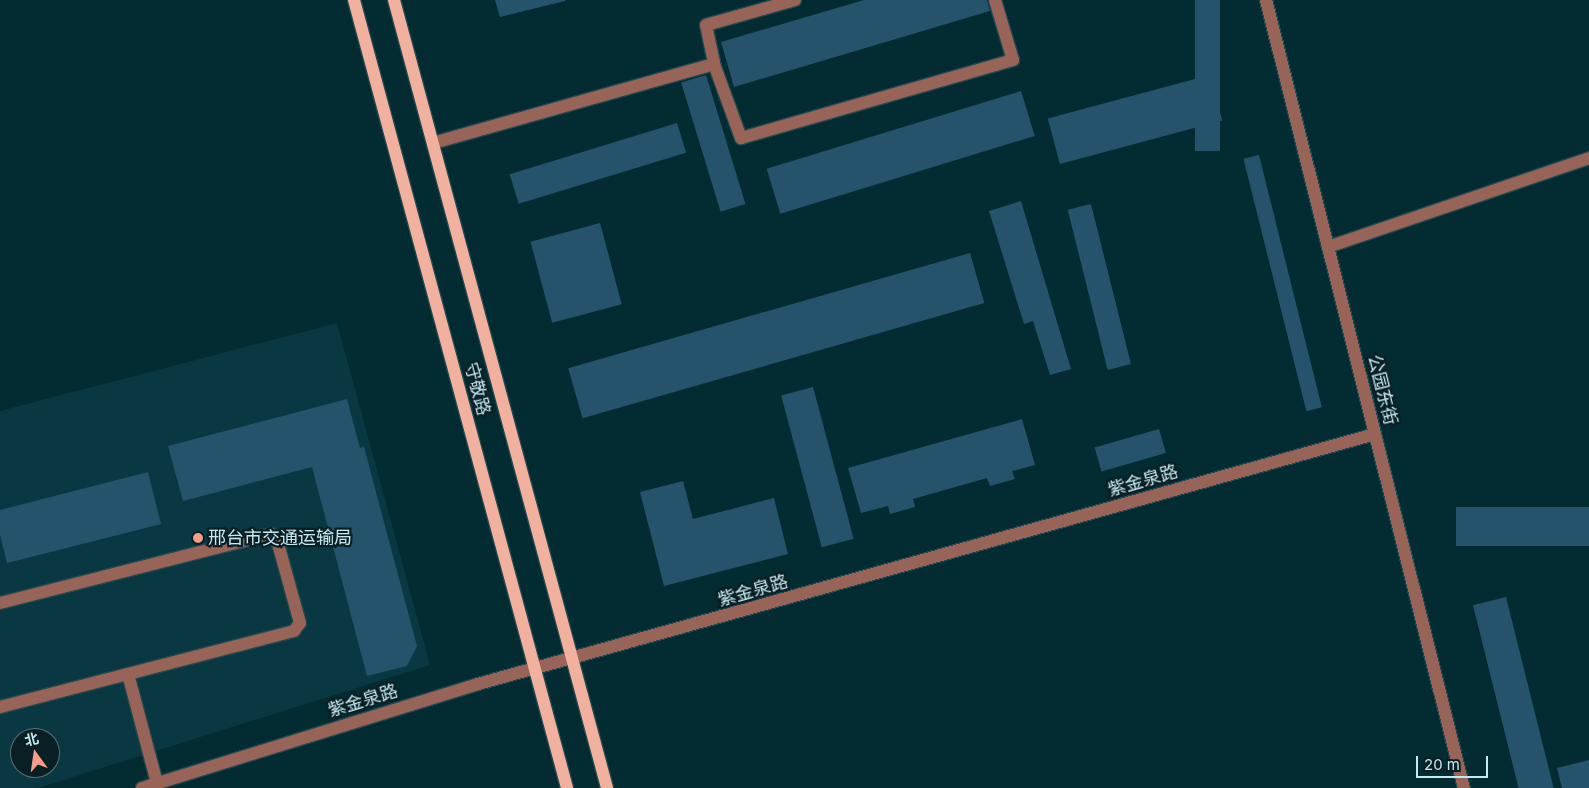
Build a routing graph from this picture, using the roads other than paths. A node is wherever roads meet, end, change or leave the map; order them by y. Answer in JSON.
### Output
{"nodes":[{"id":1,"x":354,"y":0,"type":"edge"},
{"id":2,"x":394,"y":0,"type":"edge"},
{"id":3,"x":795,"y":0,"type":"edge"},
{"id":4,"x":995,"y":0,"type":"edge"},
{"id":5,"x":1266,"y":0,"type":"edge"},
{"id":6,"x":714,"y":64,"type":"junction"},
{"id":7,"x":432,"y":143,"type":"junction"},
{"id":8,"x":1589,"y":158,"type":"edge"},
{"id":9,"x":1328,"y":247,"type":"junction"},
{"id":10,"x":1375,"y":434,"type":"junction"},
{"id":11,"x":0,"y":603,"type":"edge"},
{"id":12,"x":572,"y":659,"type":"junction"},
{"id":13,"x":535,"y":669,"type":"junction"},
{"id":14,"x":128,"y":674,"type":"junction"},
{"id":15,"x":0,"y":708,"type":"edge"},
{"id":16,"x":157,"y":783,"type":"junction"},
{"id":17,"x":142,"y":788,"type":"edge"},
{"id":18,"x":567,"y":788,"type":"edge"},
{"id":19,"x":607,"y":788,"type":"edge"},
{"id":20,"x":1464,"y":788,"type":"edge"}],
"edges":[{"from":1,"to":13,"type":"main road","name":"守敬路"},
{"from":2,"to":7,"type":"main road","name":"守敬路"},
{"from":3,"to":6,"type":"street"},
{"from":4,"to":6,"type":"street"},
{"from":5,"to":9,"type":"street","name":"公园东街"},
{"from":6,"to":7,"type":"street"},
{"from":7,"to":12,"type":"main road","name":"守敬路"},
{"from":8,"to":9,"type":"street"},
{"from":9,"to":10,"type":"street","name":"公园东街"},
{"from":10,"to":12,"type":"street","name":"紫金泉路"},
{"from":10,"to":20,"type":"street","name":"公园东街"},
{"from":11,"to":14,"type":"street"},
{"from":12,"to":13,"type":"street","name":"紫金泉路"},
{"from":12,"to":19,"type":"main road","name":"守敬路"},
{"from":13,"to":16,"type":"street","name":"紫金泉路"},
{"from":13,"to":18,"type":"main road","name":"守敬路"},
{"from":14,"to":15,"type":"street"},
{"from":14,"to":16,"type":"street"},
{"from":16,"to":17,"type":"street","name":"紫金泉路"}]}
